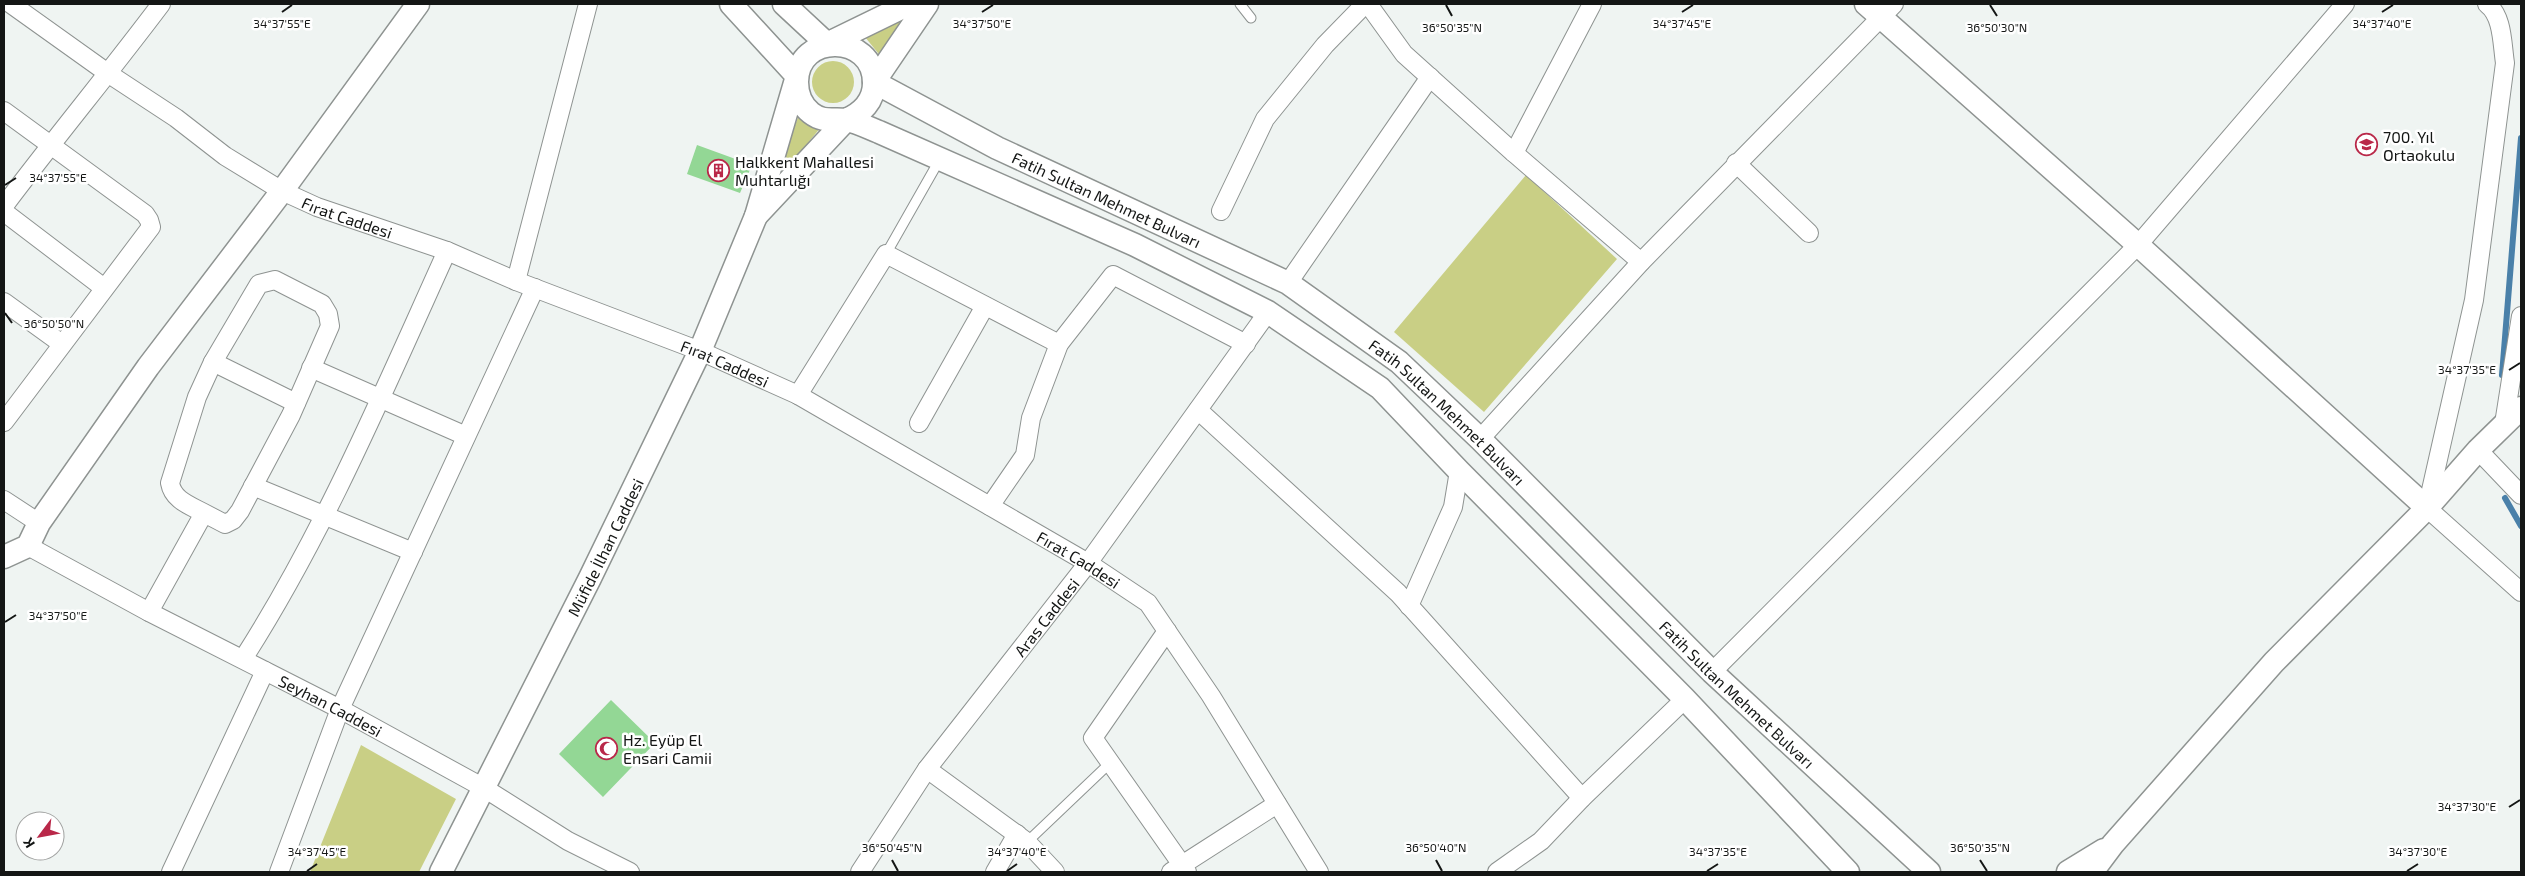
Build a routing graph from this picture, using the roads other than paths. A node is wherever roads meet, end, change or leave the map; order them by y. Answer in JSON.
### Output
{"nodes":[{"id":1,"x":11,"y":4,"type":"edge"},
{"id":2,"x":161,"y":4,"type":"edge"},
{"id":3,"x":418,"y":4,"type":"edge"},
{"id":4,"x":588,"y":4,"type":"edge"},
{"id":5,"x":731,"y":4,"type":"edge"},
{"id":6,"x":784,"y":4,"type":"edge"},
{"id":7,"x":910,"y":4,"type":"edge"},
{"id":8,"x":927,"y":4,"type":"edge"},
{"id":9,"x":1240,"y":4,"type":"edge"},
{"id":10,"x":1366,"y":4,"type":"edge"},
{"id":11,"x":1592,"y":4,"type":"edge"},
{"id":12,"x":2344,"y":4,"type":"edge"},
{"id":13,"x":2487,"y":4,"type":"edge"},
{"id":14,"x":1880,"y":8,"type":"edge"},
{"id":15,"x":1250,"y":18,"type":"dead end"},
{"id":16,"x":826,"y":44,"type":"junction"},
{"id":17,"x":109,"y":74,"type":"junction"},
{"id":18,"x":797,"y":76,"type":"junction"},
{"id":19,"x":1430,"y":77,"type":"junction"},
{"id":20,"x":874,"y":82,"type":"junction"},
{"id":21,"x":4,"y":111,"type":"edge"},
{"id":22,"x":846,"y":120,"type":"junction"},
{"id":23,"x":50,"y":144,"type":"junction"},
{"id":24,"x":1514,"y":154,"type":"junction"},
{"id":25,"x":940,"y":159,"type":"junction"},
{"id":26,"x":1736,"y":163,"type":"junction"},
{"id":27,"x":282,"y":191,"type":"junction"},
{"id":28,"x":4,"y":206,"type":"edge"},
{"id":29,"x":1221,"y":211,"type":"dead end"},
{"id":30,"x":4,"y":212,"type":"edge"},
{"id":31,"x":756,"y":216,"type":"junction"},
{"id":32,"x":1809,"y":233,"type":"dead end"},
{"id":33,"x":2138,"y":244,"type":"junction"},
{"id":34,"x":447,"y":251,"type":"junction"},
{"id":35,"x":886,"y":254,"type":"junction"},
{"id":36,"x":1641,"y":262,"type":"junction"},
{"id":37,"x":516,"y":281,"type":"junction"},
{"id":38,"x":1288,"y":283,"type":"junction"},
{"id":39,"x":104,"y":288,"type":"junction"},
{"id":40,"x":534,"y":288,"type":"junction"},
{"id":41,"x":4,"y":302,"type":"edge"},
{"id":42,"x":985,"y":306,"type":"junction"},
{"id":43,"x":1268,"y":312,"type":"junction"},
{"id":44,"x":2521,"y":316,"type":"edge"},
{"id":45,"x":62,"y":344,"type":"junction"},
{"id":46,"x":1059,"y":344,"type":"junction"},
{"id":47,"x":1246,"y":344,"type":"junction"},
{"id":48,"x":700,"y":351,"type":"junction"},
{"id":49,"x":213,"y":362,"type":"junction"},
{"id":50,"x":311,"y":368,"type":"junction"},
{"id":51,"x":798,"y":395,"type":"junction"},
{"id":52,"x":380,"y":399,"type":"junction"},
{"id":53,"x":296,"y":403,"type":"junction"},
{"id":54,"x":2521,"y":408,"type":"edge"},
{"id":55,"x":1198,"y":410,"type":"junction"},
{"id":56,"x":6,"y":414,"type":"edge"},
{"id":57,"x":919,"y":423,"type":"dead end"},
{"id":58,"x":2504,"y":424,"type":"junction"},
{"id":59,"x":466,"y":436,"type":"junction"},
{"id":60,"x":1480,"y":439,"type":"junction"},
{"id":61,"x":2478,"y":450,"type":"junction"},
{"id":62,"x":1459,"y":472,"type":"junction"},
{"id":63,"x":253,"y":486,"type":"junction"},
{"id":64,"x":2521,"y":495,"type":"edge"},
{"id":65,"x":4,"y":500,"type":"edge"},
{"id":66,"x":990,"y":506,"type":"junction"},
{"id":67,"x":2427,"y":508,"type":"junction"},
{"id":68,"x":204,"y":513,"type":"junction"},
{"id":69,"x":323,"y":517,"type":"junction"},
{"id":70,"x":39,"y":523,"type":"junction"},
{"id":71,"x":28,"y":546,"type":"junction"},
{"id":72,"x":413,"y":552,"type":"junction"},
{"id":73,"x":4,"y":557,"type":"edge"},
{"id":74,"x":1088,"y":562,"type":"junction"},
{"id":75,"x":2521,"y":592,"type":"edge"},
{"id":76,"x":1409,"y":606,"type":"junction"},
{"id":77,"x":149,"y":612,"type":"junction"},
{"id":78,"x":1167,"y":631,"type":"junction"},
{"id":79,"x":243,"y":660,"type":"junction"},
{"id":80,"x":264,"y":671,"type":"junction"},
{"id":81,"x":1712,"y":672,"type":"junction"},
{"id":82,"x":1686,"y":699,"type":"junction"},
{"id":83,"x":340,"y":709,"type":"junction"},
{"id":84,"x":1110,"y":763,"type":"junction"},
{"id":85,"x":928,"y":769,"type":"junction"},
{"id":86,"x":484,"y":788,"type":"junction"},
{"id":87,"x":1582,"y":798,"type":"junction"},
{"id":88,"x":1277,"y":804,"type":"junction"},
{"id":89,"x":1022,"y":838,"type":"junction"},
{"id":90,"x":2113,"y":844,"type":"junction"},
{"id":91,"x":1180,"y":870,"type":"edge"},
{"id":92,"x":171,"y":872,"type":"edge"},
{"id":93,"x":279,"y":872,"type":"edge"},
{"id":94,"x":441,"y":872,"type":"edge"},
{"id":95,"x":630,"y":872,"type":"edge"},
{"id":96,"x":860,"y":872,"type":"edge"},
{"id":97,"x":995,"y":872,"type":"edge"},
{"id":98,"x":1055,"y":872,"type":"edge"},
{"id":99,"x":1318,"y":872,"type":"edge"},
{"id":100,"x":1496,"y":872,"type":"edge"},
{"id":101,"x":1848,"y":872,"type":"edge"},
{"id":102,"x":1929,"y":872,"type":"edge"},
{"id":103,"x":2068,"y":872,"type":"edge"},
{"id":104,"x":2092,"y":872,"type":"edge"}],
"edges":[{"from":1,"to":17,"type":"street","name":"Fırat Caddesi"},
{"from":2,"to":17,"type":"street"},
{"from":3,"to":27,"type":"street"},
{"from":4,"to":37,"type":"street"},
{"from":5,"to":18,"type":"street"},
{"from":6,"to":16,"type":"street"},
{"from":7,"to":16,"type":"street"},
{"from":8,"to":20,"type":"street"},
{"from":9,"to":15,"type":"lane"},
{"from":10,"to":19,"type":"street"},
{"from":10,"to":29,"type":"street"},
{"from":11,"to":24,"type":"street"},
{"from":12,"to":33,"type":"street"},
{"from":13,"to":67,"type":"street"},
{"from":14,"to":26,"type":"street"},
{"from":14,"to":33,"type":"street"},
{"from":16,"to":18,"type":"street"},
{"from":16,"to":20,"type":"street"},
{"from":17,"to":23,"type":"street"},
{"from":17,"to":27,"type":"street","name":"Fırat Caddesi"},
{"from":18,"to":22,"type":"street"},
{"from":18,"to":31,"type":"street"},
{"from":19,"to":24,"type":"street"},
{"from":19,"to":38,"type":"street"},
{"from":20,"to":22,"type":"street"},
{"from":20,"to":38,"type":"street","name":"Fatih Sultan Mehmet Bulvarı"},
{"from":21,"to":23,"type":"street"},
{"from":22,"to":25,"type":"street","name":"Fatih Sultan Mehmet Bulvarı"},
{"from":22,"to":31,"type":"street"},
{"from":23,"to":28,"type":"street"},
{"from":23,"to":39,"type":"street"},
{"from":24,"to":36,"type":"street"},
{"from":25,"to":35,"type":"lane"},
{"from":25,"to":43,"type":"street","name":"Fatih Sultan Mehmet Bulvarı"},
{"from":26,"to":32,"type":"street"},
{"from":26,"to":36,"type":"street"},
{"from":27,"to":34,"type":"street","name":"Fırat Caddesi"},
{"from":27,"to":70,"type":"street"},
{"from":30,"to":39,"type":"street"},
{"from":31,"to":48,"type":"street","name":"Müfide İlhan Caddesi"},
{"from":33,"to":67,"type":"street"},
{"from":33,"to":81,"type":"street"},
{"from":34,"to":37,"type":"street","name":"Fırat Caddesi"},
{"from":34,"to":52,"type":"street"},
{"from":35,"to":42,"type":"street"},
{"from":35,"to":51,"type":"street"},
{"from":36,"to":60,"type":"street"},
{"from":37,"to":40,"type":"street","name":"Fırat Caddesi"},
{"from":38,"to":60,"type":"street","name":"Fatih Sultan Mehmet Bulvarı"},
{"from":39,"to":45,"type":"street"},
{"from":40,"to":48,"type":"street","name":"Fırat Caddesi"},
{"from":40,"to":59,"type":"street"},
{"from":41,"to":45,"type":"street"},
{"from":42,"to":46,"type":"street"},
{"from":42,"to":57,"type":"street"},
{"from":43,"to":47,"type":"street","name":"Aras Caddesi"},
{"from":43,"to":62,"type":"street","name":"Fatih Sultan Mehmet Bulvarı"},
{"from":44,"to":58,"type":"street"},
{"from":45,"to":56,"type":"street"},
{"from":46,"to":47,"type":"street"},
{"from":46,"to":66,"type":"street"},
{"from":47,"to":55,"type":"street","name":"Aras Caddesi"},
{"from":48,"to":51,"type":"street","name":"Fırat Caddesi"},
{"from":48,"to":86,"type":"street","name":"Müfide İlhan Caddesi"},
{"from":49,"to":50,"type":"street"},
{"from":49,"to":53,"type":"street"},
{"from":49,"to":68,"type":"street"},
{"from":50,"to":52,"type":"street"},
{"from":50,"to":53,"type":"street"},
{"from":51,"to":66,"type":"street","name":"Fırat Caddesi"},
{"from":52,"to":59,"type":"street"},
{"from":52,"to":69,"type":"street"},
{"from":53,"to":63,"type":"street"},
{"from":54,"to":58,"type":"street"},
{"from":55,"to":74,"type":"street","name":"Aras Caddesi"},
{"from":55,"to":76,"type":"street"},
{"from":58,"to":61,"type":"street"},
{"from":59,"to":72,"type":"street"},
{"from":60,"to":81,"type":"street","name":"Fatih Sultan Mehmet Bulvarı"},
{"from":61,"to":64,"type":"street"},
{"from":61,"to":67,"type":"street"},
{"from":62,"to":76,"type":"street"},
{"from":62,"to":82,"type":"street","name":"Fatih Sultan Mehmet Bulvarı"},
{"from":63,"to":68,"type":"street"},
{"from":63,"to":69,"type":"street"},
{"from":65,"to":70,"type":"street"},
{"from":66,"to":74,"type":"street","name":"Fırat Caddesi"},
{"from":67,"to":75,"type":"street"},
{"from":67,"to":90,"type":"street"},
{"from":68,"to":77,"type":"street"},
{"from":69,"to":72,"type":"street"},
{"from":69,"to":79,"type":"street"},
{"from":70,"to":71,"type":"street"},
{"from":71,"to":73,"type":"street"},
{"from":71,"to":77,"type":"street","name":"Seyhan Caddesi"},
{"from":72,"to":83,"type":"street"},
{"from":74,"to":78,"type":"street","name":"Fırat Caddesi"},
{"from":74,"to":85,"type":"street","name":"Aras Caddesi"},
{"from":76,"to":87,"type":"street"},
{"from":77,"to":79,"type":"street","name":"Seyhan Caddesi"},
{"from":78,"to":84,"type":"street"},
{"from":78,"to":88,"type":"street","name":"Fırat Caddesi"},
{"from":79,"to":80,"type":"street","name":"Seyhan Caddesi"},
{"from":80,"to":83,"type":"street","name":"Seyhan Caddesi"},
{"from":80,"to":92,"type":"street"},
{"from":81,"to":102,"type":"street","name":"Fatih Sultan Mehmet Bulvarı"},
{"from":82,"to":87,"type":"street"},
{"from":82,"to":101,"type":"street","name":"Fatih Sultan Mehmet Bulvarı"},
{"from":83,"to":86,"type":"street","name":"Seyhan Caddesi"},
{"from":83,"to":93,"type":"street"},
{"from":84,"to":89,"type":"lane"},
{"from":84,"to":91,"type":"street"},
{"from":85,"to":89,"type":"street"},
{"from":85,"to":96,"type":"street","name":"Aras Caddesi"},
{"from":86,"to":94,"type":"street","name":"Müfide İlhan Caddesi"},
{"from":86,"to":95,"type":"street","name":"Seyhan Caddesi"},
{"from":87,"to":100,"type":"street"},
{"from":88,"to":91,"type":"street"},
{"from":88,"to":99,"type":"street","name":"Fırat Caddesi"},
{"from":89,"to":97,"type":"street"},
{"from":89,"to":98,"type":"street"},
{"from":90,"to":103,"type":"street"},
{"from":90,"to":104,"type":"street"}]}
